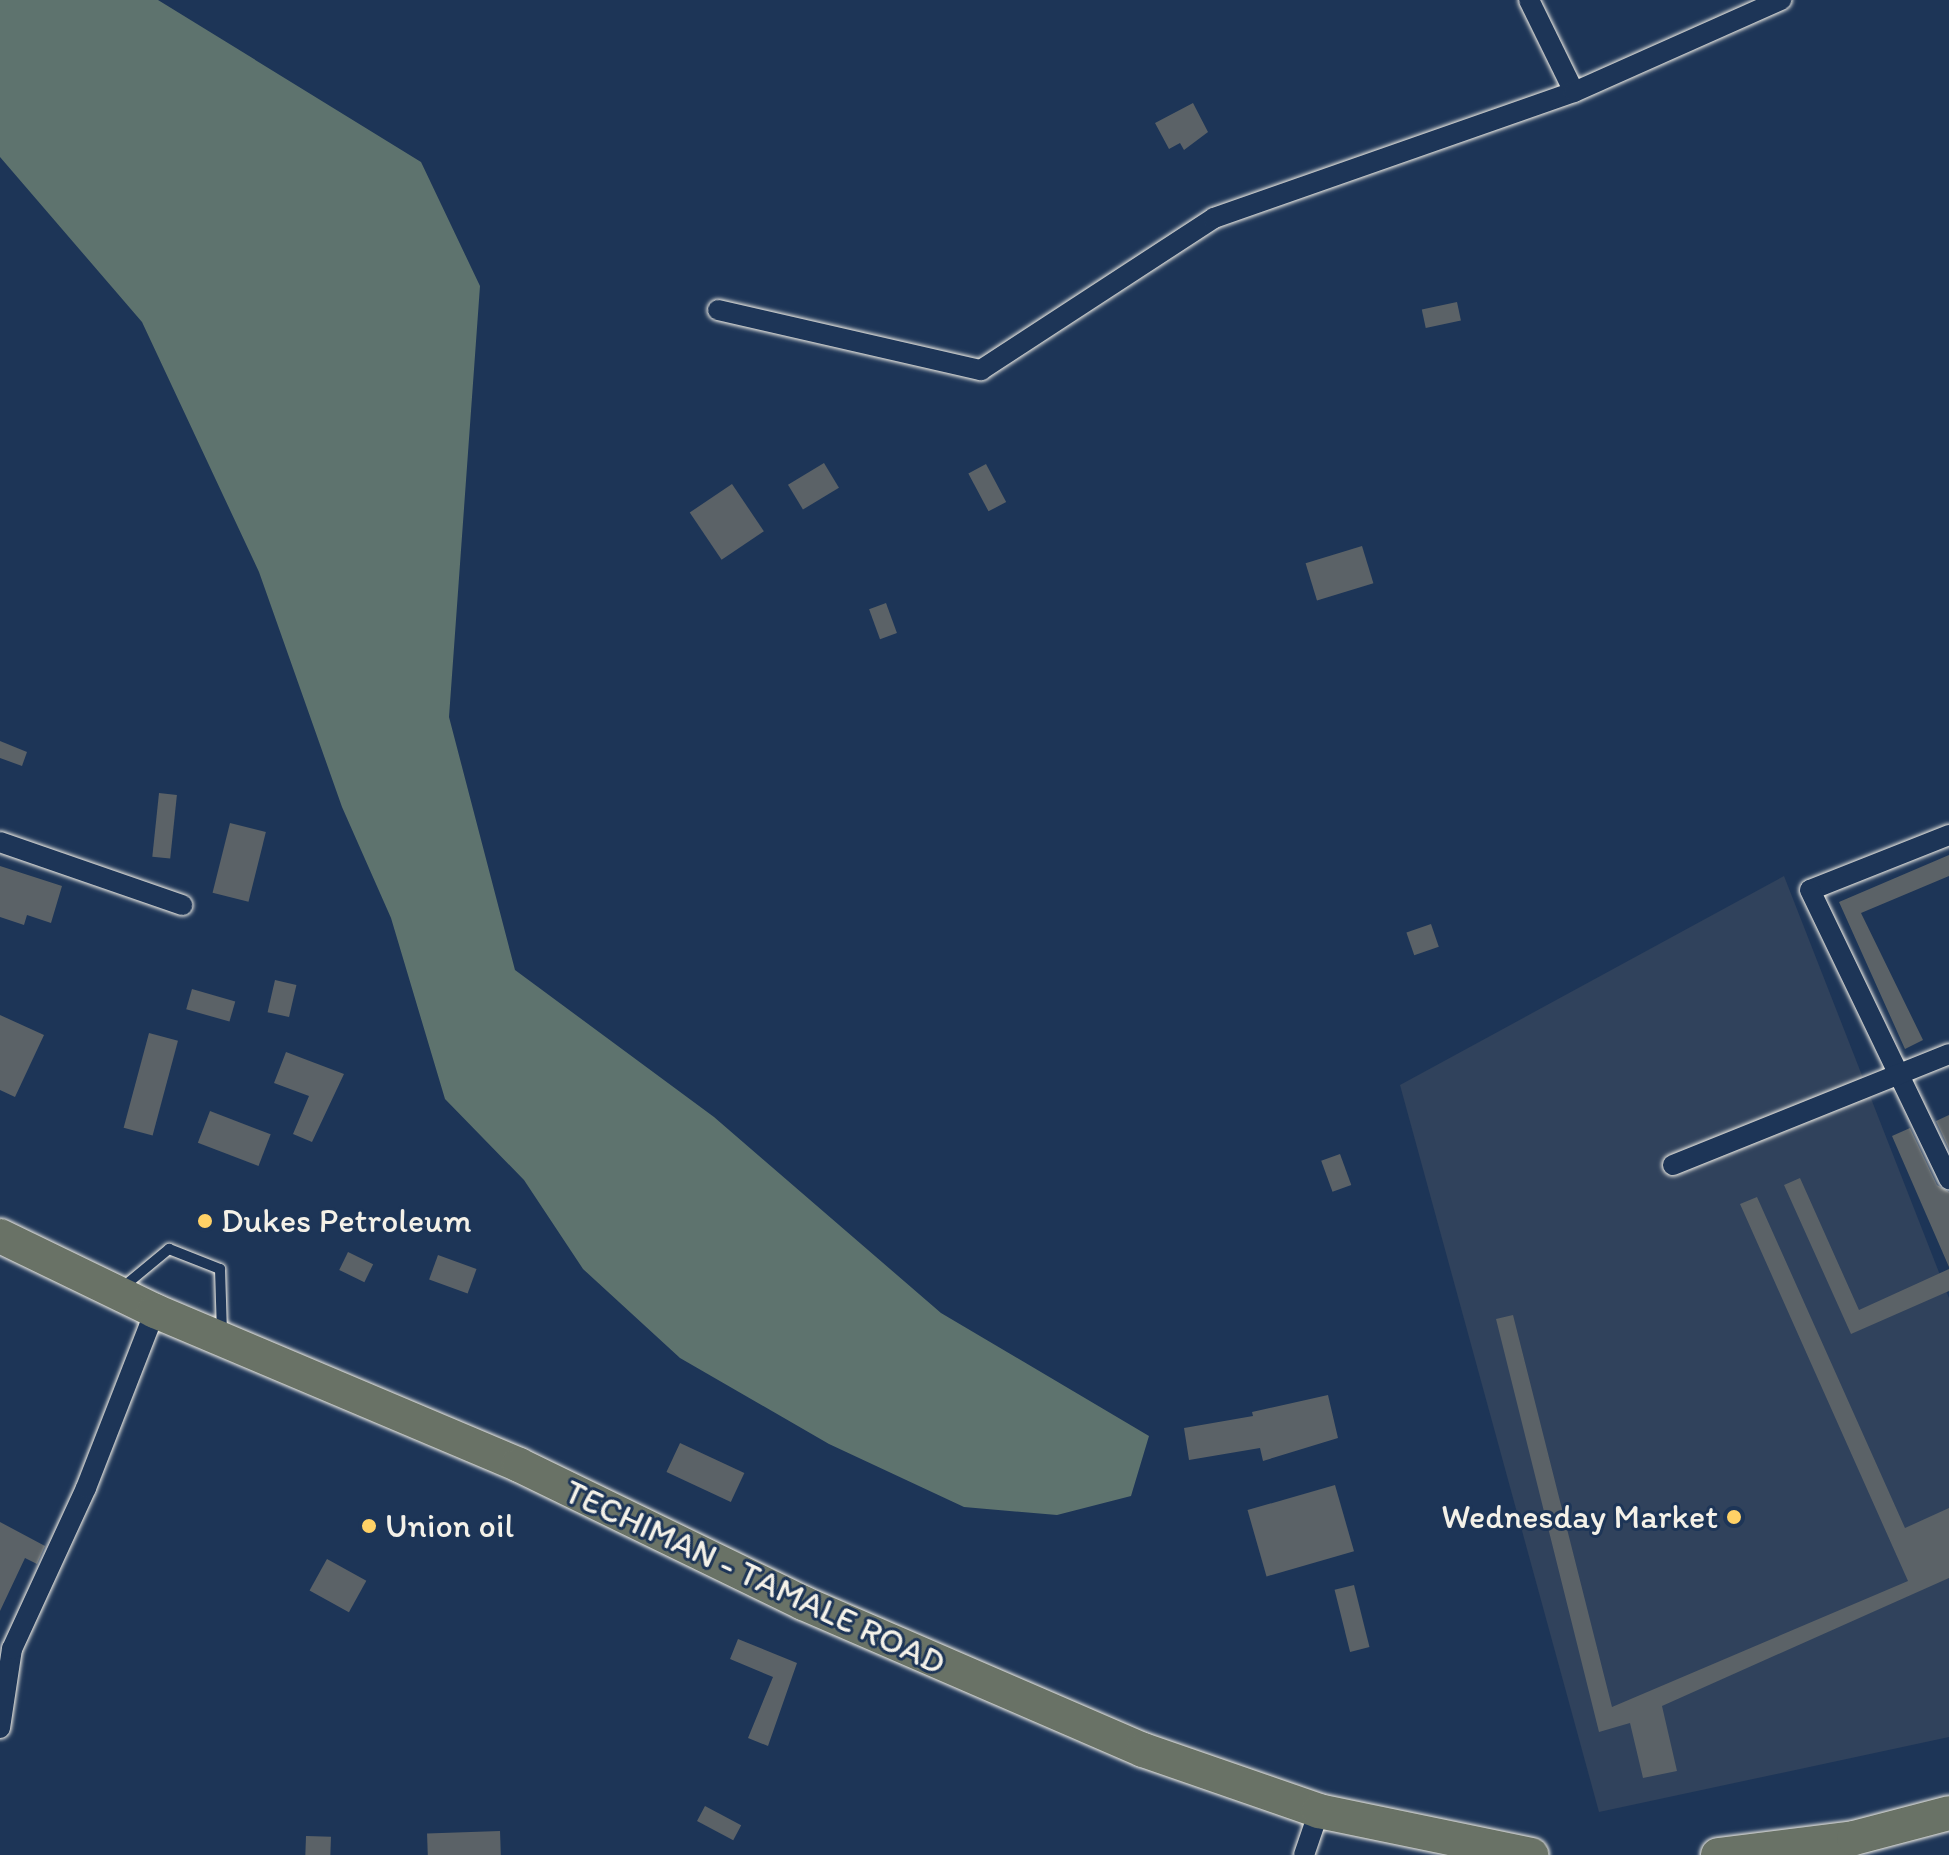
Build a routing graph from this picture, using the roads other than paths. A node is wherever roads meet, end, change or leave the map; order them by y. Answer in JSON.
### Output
{"nodes":[{"id":1,"x":1529,"y":0,"type":"edge"},
{"id":2,"x":1781,"y":0,"type":"edge"},
{"id":3,"x":1574,"y":92,"type":"junction"},
{"id":4,"x":718,"y":310,"type":"dead end"},
{"id":5,"x":1949,"y":835,"type":"edge"},
{"id":6,"x":0,"y":842,"type":"edge"},
{"id":7,"x":182,"y":905,"type":"dead end"},
{"id":8,"x":1949,"y":1054,"type":"edge"},
{"id":9,"x":1899,"y":1076,"type":"junction"},
{"id":10,"x":1673,"y":1165,"type":"dead end"},
{"id":11,"x":1949,"y":1179,"type":"edge"},
{"id":12,"x":0,"y":1236,"type":"edge"},
{"id":13,"x":117,"y":1292,"type":"junction"},
{"id":14,"x":155,"y":1311,"type":"junction"},
{"id":15,"x":222,"y":1339,"type":"junction"},
{"id":16,"x":0,"y":1728,"type":"edge"},
{"id":17,"x":1319,"y":1811,"type":"junction"},
{"id":18,"x":1949,"y":1813,"type":"edge"},
{"id":19,"x":1856,"y":1846,"type":"edge"},
{"id":20,"x":1304,"y":1855,"type":"edge"},
{"id":21,"x":1532,"y":1855,"type":"edge"},
{"id":22,"x":1718,"y":1855,"type":"edge"}],
"edges":[{"from":1,"to":3,"type":"street"},
{"from":2,"to":3,"type":"street"},
{"from":3,"to":4,"type":"street"},
{"from":5,"to":9,"type":"street"},
{"from":6,"to":7,"type":"street"},
{"from":8,"to":9,"type":"street"},
{"from":9,"to":10,"type":"street"},
{"from":9,"to":11,"type":"street"},
{"from":12,"to":13,"type":"highway","name":"TECHIMAN - TAMALE ROAD"},
{"from":13,"to":14,"type":"highway","name":"TECHIMAN - TAMALE ROAD"},
{"from":13,"to":15,"type":"lane"},
{"from":14,"to":15,"type":"highway","name":"TECHIMAN - TAMALE ROAD"},
{"from":14,"to":16,"type":"street"},
{"from":15,"to":17,"type":"highway","name":"TECHIMAN - TAMALE ROAD"},
{"from":17,"to":20,"type":"street"},
{"from":17,"to":21,"type":"highway","name":"TECHIMAN - TAMALE ROAD"},
{"from":18,"to":19,"type":"highway"},
{"from":19,"to":22,"type":"highway"}]}
